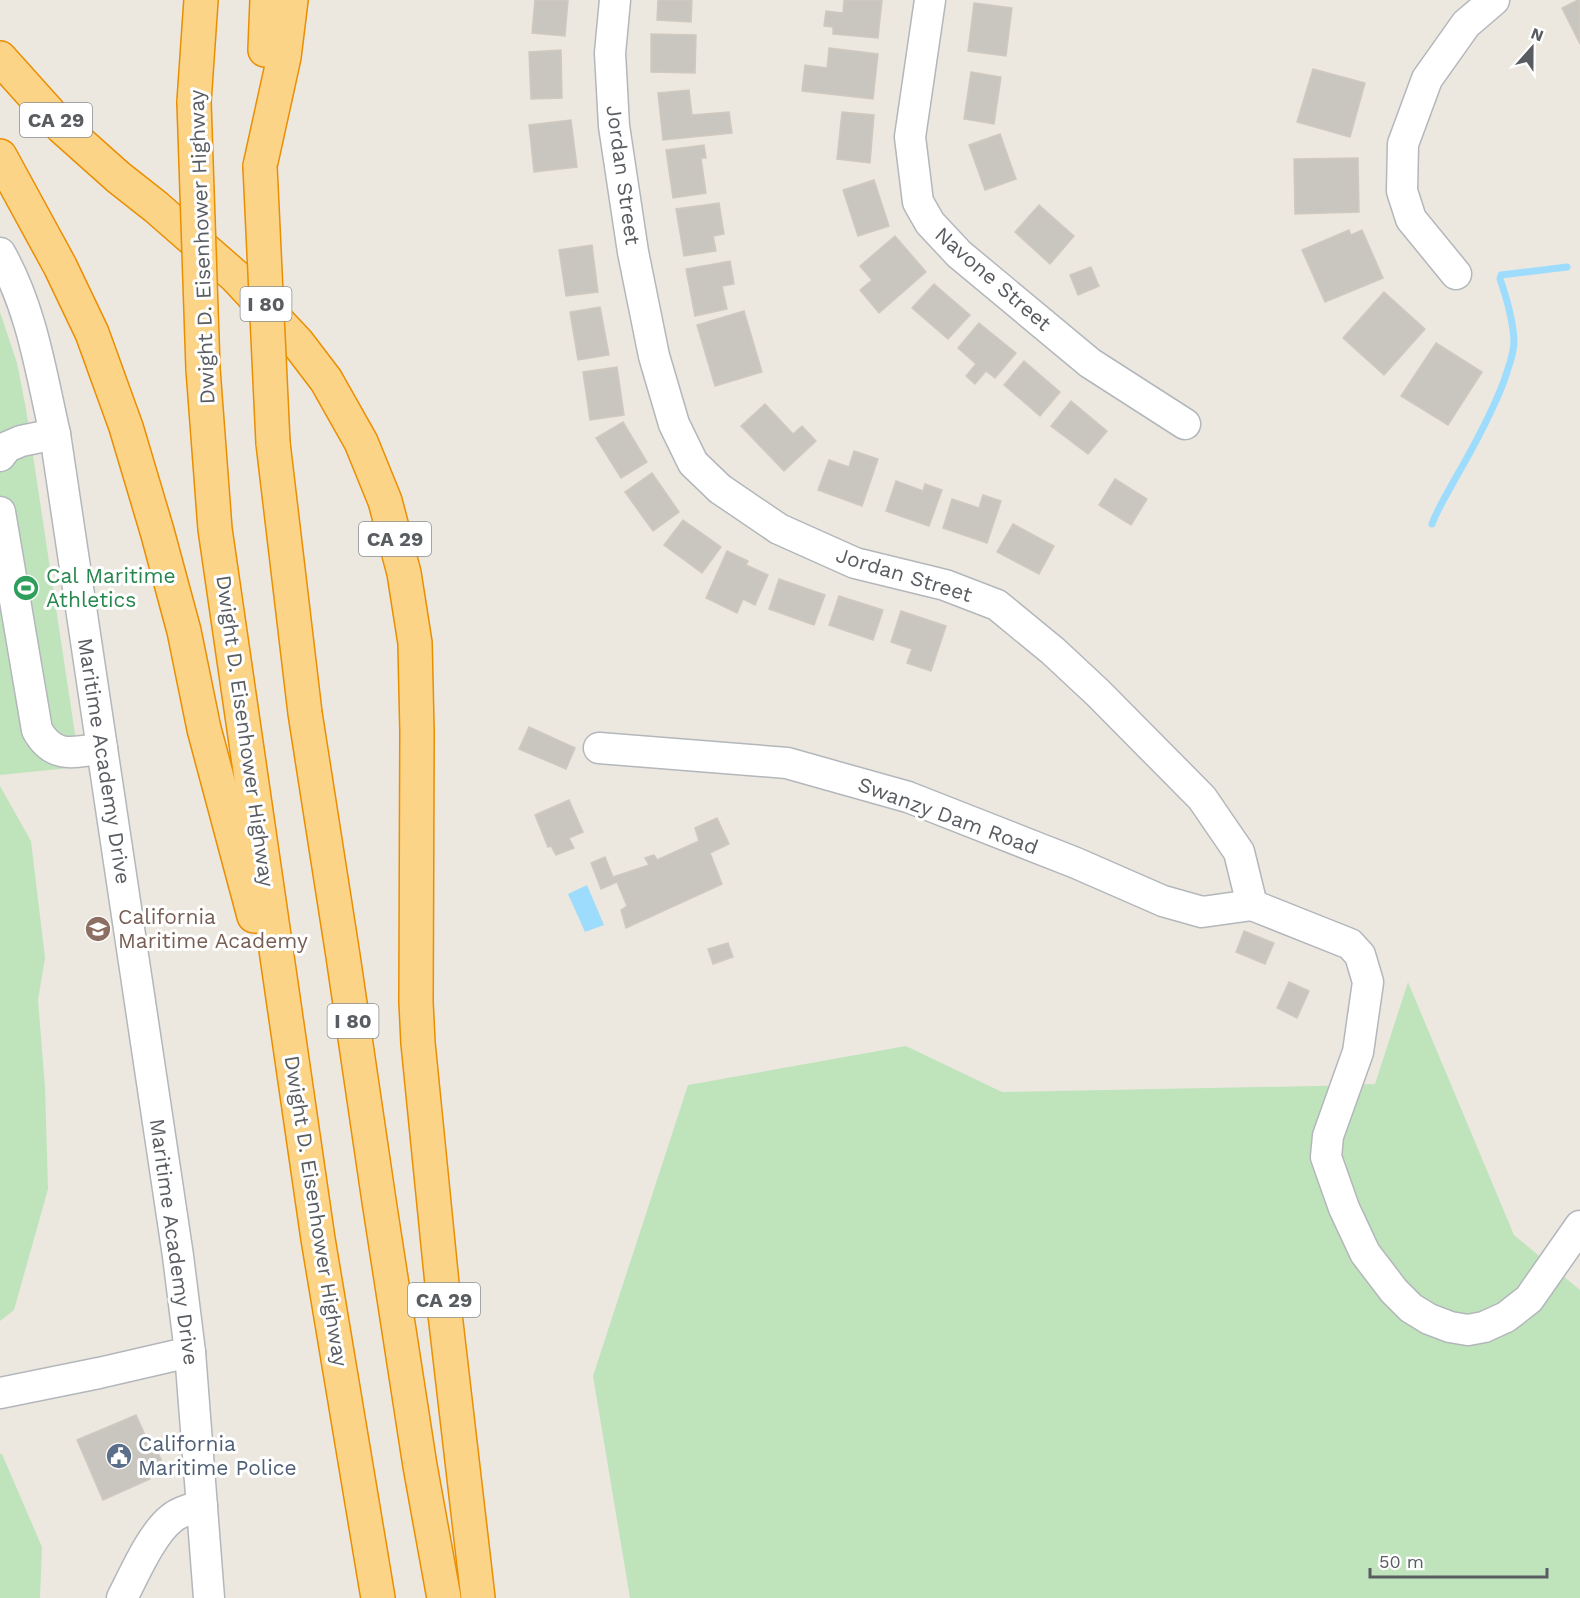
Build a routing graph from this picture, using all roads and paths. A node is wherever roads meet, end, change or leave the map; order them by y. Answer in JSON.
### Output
{"nodes":[{"id":1,"x":267,"y":0,"type":"edge"},
{"id":2,"x":291,"y":0,"type":"edge"},
{"id":3,"x":615,"y":0,"type":"edge"},
{"id":4,"x":930,"y":0,"type":"edge"},
{"id":5,"x":1494,"y":0,"type":"edge"},
{"id":6,"x":200,"y":6,"type":"edge"},
{"id":7,"x":0,"y":58,"type":"edge"},
{"id":8,"x":0,"y":156,"type":"edge"},
{"id":9,"x":260,"y":166,"type":"junction"},
{"id":10,"x":0,"y":253,"type":"edge"},
{"id":11,"x":1456,"y":274,"type":"dead end"},
{"id":12,"x":1185,"y":424,"type":"dead end"},
{"id":13,"x":55,"y":434,"type":"junction"},
{"id":14,"x":0,"y":456,"type":"edge"},
{"id":15,"x":0,"y":512,"type":"edge"},
{"id":16,"x":102,"y":748,"type":"junction"},
{"id":17,"x":598,"y":748,"type":"dead end"},
{"id":18,"x":1252,"y":905,"type":"junction"},
{"id":19,"x":294,"y":1066,"type":"junction"},
{"id":20,"x":1580,"y":1226,"type":"edge"},
{"id":21,"x":190,"y":1352,"type":"junction"},
{"id":22,"x":0,"y":1393,"type":"edge"},
{"id":23,"x":202,"y":1506,"type":"junction"},
{"id":24,"x":122,"y":1598,"type":"edge"},
{"id":25,"x":209,"y":1598,"type":"edge"},
{"id":26,"x":378,"y":1598,"type":"edge"},
{"id":27,"x":444,"y":1598,"type":"edge"},
{"id":28,"x":478,"y":1598,"type":"edge"}],
"edges":[{"from":1,"to":9,"type":"highway","number":"I 80"},
{"from":2,"to":9,"type":"highway"},
{"from":3,"to":18,"type":"street","name":"Jordan Street"},
{"from":4,"to":12,"type":"street","name":"Navone Street"},
{"from":5,"to":11,"type":"street"},
{"from":6,"to":19,"type":"highway","name":"Dwight D. Eisenhower Highway","bridge":true},
{"from":7,"to":28,"type":"highway","number":"CA 29"},
{"from":8,"to":19,"type":"highway","number":"CA 29"},
{"from":9,"to":27,"type":"highway","number":"I 80","bridge":true},
{"from":10,"to":13,"type":"street","name":"Maritime Academy Drive"},
{"from":13,"to":14,"type":"street"},
{"from":13,"to":16,"type":"street","name":"Maritime Academy Drive"},
{"from":15,"to":16,"type":"street"},
{"from":16,"to":21,"type":"street","name":"Maritime Academy Drive"},
{"from":17,"to":18,"type":"street","name":"Swanzy Dam Road"},
{"from":18,"to":20,"type":"street"},
{"from":19,"to":26,"type":"highway","name":"Dwight D. Eisenhower Highway"},
{"from":21,"to":22,"type":"street"},
{"from":21,"to":23,"type":"street","name":"Maritime Academy Drive"},
{"from":23,"to":24,"type":"street"},
{"from":23,"to":25,"type":"street","name":"Maritime Academy Drive"}]}
